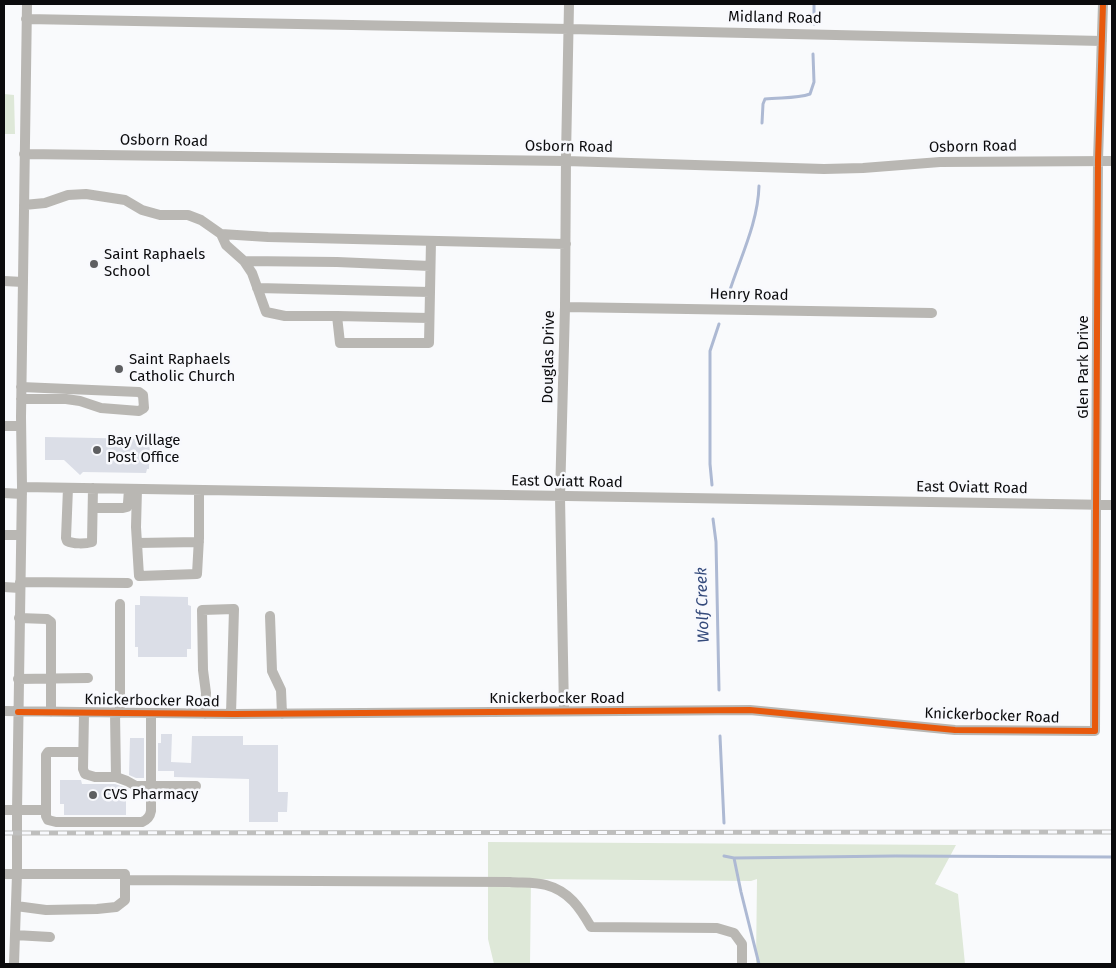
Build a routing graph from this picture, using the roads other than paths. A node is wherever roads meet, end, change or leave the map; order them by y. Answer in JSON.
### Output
{"nodes":[{"id":1,"x":27,"y":4,"type":"edge"},
{"id":2,"x":569,"y":4,"type":"edge"},
{"id":3,"x":1103,"y":4,"type":"edge"},
{"id":4,"x":26,"y":20,"type":"junction"},
{"id":5,"x":568,"y":29,"type":"junction"},
{"id":6,"x":1102,"y":40,"type":"junction"},
{"id":7,"x":24,"y":154,"type":"junction"},
{"id":8,"x":1098,"y":160,"type":"junction"},
{"id":9,"x":1112,"y":160,"type":"edge"},
{"id":10,"x":566,"y":161,"type":"junction"},
{"id":11,"x":24,"y":205,"type":"junction"},
{"id":12,"x":221,"y":234,"type":"junction"},
{"id":13,"x":430,"y":241,"type":"junction"},
{"id":14,"x":566,"y":244,"type":"junction"},
{"id":15,"x":244,"y":261,"type":"junction"},
{"id":16,"x":430,"y":266,"type":"junction"},
{"id":17,"x":4,"y":281,"type":"edge"},
{"id":18,"x":23,"y":282,"type":"junction"},
{"id":19,"x":257,"y":288,"type":"junction"},
{"id":20,"x":430,"y":292,"type":"junction"},
{"id":21,"x":565,"y":307,"type":"junction"},
{"id":22,"x":932,"y":314,"type":"dead end"},
{"id":23,"x":337,"y":316,"type":"junction"},
{"id":24,"x":429,"y":318,"type":"junction"},
{"id":25,"x":21,"y":387,"type":"junction"},
{"id":26,"x":21,"y":399,"type":"junction"},
{"id":27,"x":4,"y":426,"type":"edge"},
{"id":28,"x":21,"y":426,"type":"junction"},
{"id":29,"x":68,"y":488,"type":"junction"},
{"id":30,"x":93,"y":488,"type":"junction"},
{"id":31,"x":133,"y":489,"type":"junction"},
{"id":32,"x":22,"y":490,"type":"junction"},
{"id":33,"x":199,"y":490,"type":"junction"},
{"id":34,"x":4,"y":493,"type":"edge"},
{"id":35,"x":560,"y":497,"type":"junction"},
{"id":36,"x":1096,"y":505,"type":"junction"},
{"id":37,"x":1112,"y":505,"type":"edge"},
{"id":38,"x":93,"y":508,"type":"junction"},
{"id":39,"x":4,"y":535,"type":"edge"},
{"id":40,"x":21,"y":536,"type":"junction"},
{"id":41,"x":137,"y":542,"type":"junction"},
{"id":42,"x":199,"y":542,"type":"junction"},
{"id":43,"x":128,"y":582,"type":"dead end"},
{"id":44,"x":20,"y":585,"type":"junction"},
{"id":45,"x":4,"y":587,"type":"edge"},
{"id":46,"x":120,"y":604,"type":"dead end"},
{"id":47,"x":270,"y":616,"type":"dead end"},
{"id":48,"x":19,"y":618,"type":"junction"},
{"id":49,"x":18,"y":678,"type":"junction"},
{"id":50,"x":51,"y":678,"type":"junction"},
{"id":51,"x":88,"y":678,"type":"dead end"},
{"id":52,"x":4,"y":711,"type":"edge"},
{"id":53,"x":564,"y":711,"type":"junction"},
{"id":54,"x":18,"y":712,"type":"junction"},
{"id":55,"x":51,"y":712,"type":"junction"},
{"id":56,"x":84,"y":712,"type":"junction"},
{"id":57,"x":118,"y":713,"type":"junction"},
{"id":58,"x":151,"y":713,"type":"junction"},
{"id":59,"x":205,"y":714,"type":"junction"},
{"id":60,"x":231,"y":714,"type":"junction"},
{"id":61,"x":282,"y":714,"type":"junction"},
{"id":62,"x":1095,"y":731,"type":"joint"},
{"id":63,"x":83,"y":752,"type":"junction"},
{"id":64,"x":116,"y":777,"type":"junction"},
{"id":65,"x":150,"y":786,"type":"junction"},
{"id":66,"x":196,"y":786,"type":"dead end"},
{"id":67,"x":4,"y":810,"type":"edge"},
{"id":68,"x":17,"y":810,"type":"junction"},
{"id":69,"x":46,"y":810,"type":"junction"},
{"id":70,"x":4,"y":874,"type":"edge"},
{"id":71,"x":17,"y":874,"type":"junction"},
{"id":72,"x":125,"y":880,"type":"junction"},
{"id":73,"x":16,"y":906,"type":"junction"},
{"id":74,"x":15,"y":935,"type":"junction"},
{"id":75,"x":50,"y":936,"type":"dead end"},
{"id":76,"x":14,"y":964,"type":"edge"},
{"id":77,"x":742,"y":964,"type":"edge"}],
"edges":[{"from":1,"to":4,"type":"street"},
{"from":2,"to":5,"type":"street","name":"Douglas Drive"},
{"from":3,"to":6,"type":"street","name":"Glen Park Drive"},
{"from":4,"to":5,"type":"street","name":"Midland Road"},
{"from":4,"to":7,"type":"street"},
{"from":5,"to":6,"type":"street","name":"Midland Road"},
{"from":5,"to":10,"type":"street","name":"Douglas Drive"},
{"from":6,"to":8,"type":"street","name":"Glen Park Drive"},
{"from":7,"to":10,"type":"street","name":"Osborn Road"},
{"from":7,"to":11,"type":"street"},
{"from":8,"to":9,"type":"street","name":"Osborn Road"},
{"from":8,"to":10,"type":"street","name":"Osborn Road"},
{"from":8,"to":36,"type":"street","name":"Glen Park Drive"},
{"from":10,"to":14,"type":"street","name":"Douglas Drive"},
{"from":11,"to":12,"type":"street"},
{"from":11,"to":18,"type":"street"},
{"from":12,"to":13,"type":"street"},
{"from":12,"to":15,"type":"street"},
{"from":13,"to":14,"type":"street"},
{"from":13,"to":16,"type":"street"},
{"from":14,"to":21,"type":"street","name":"Douglas Drive"},
{"from":15,"to":16,"type":"street"},
{"from":15,"to":19,"type":"street"},
{"from":16,"to":20,"type":"street"},
{"from":17,"to":18,"type":"street"},
{"from":18,"to":25,"type":"street"},
{"from":19,"to":20,"type":"street"},
{"from":19,"to":23,"type":"street"},
{"from":20,"to":24,"type":"street"},
{"from":21,"to":22,"type":"street","name":"Henry Road"},
{"from":21,"to":35,"type":"street","name":"Douglas Drive"},
{"from":23,"to":24,"type":"street"},
{"from":23,"to":24,"type":"street"},
{"from":25,"to":26,"type":"street"},
{"from":25,"to":26,"type":"street"},
{"from":26,"to":28,"type":"street"},
{"from":27,"to":28,"type":"street"},
{"from":28,"to":32,"type":"street"},
{"from":29,"to":30,"type":"street","name":"East Oviatt Road"},
{"from":29,"to":32,"type":"street","name":"East Oviatt Road"},
{"from":29,"to":38,"type":"street"},
{"from":30,"to":31,"type":"street","name":"East Oviatt Road"},
{"from":30,"to":38,"type":"street"},
{"from":31,"to":33,"type":"street","name":"East Oviatt Road"},
{"from":31,"to":38,"type":"street"},
{"from":31,"to":41,"type":"street"},
{"from":32,"to":34,"type":"street","name":"East Oviatt Road"},
{"from":32,"to":40,"type":"street"},
{"from":33,"to":35,"type":"street","name":"East Oviatt Road"},
{"from":33,"to":42,"type":"street"},
{"from":35,"to":36,"type":"street","name":"East Oviatt Road"},
{"from":35,"to":53,"type":"street","name":"Douglas Drive"},
{"from":36,"to":37,"type":"street","name":"East Oviatt Road"},
{"from":36,"to":62,"type":"street","name":"Glen Park Drive"},
{"from":39,"to":40,"type":"street"},
{"from":40,"to":44,"type":"street"},
{"from":41,"to":42,"type":"street"},
{"from":41,"to":42,"type":"street"},
{"from":43,"to":44,"type":"street"},
{"from":44,"to":45,"type":"street"},
{"from":44,"to":48,"type":"street"},
{"from":46,"to":57,"type":"street"},
{"from":47,"to":61,"type":"street"},
{"from":48,"to":49,"type":"street"},
{"from":48,"to":50,"type":"street"},
{"from":49,"to":50,"type":"street"},
{"from":49,"to":54,"type":"street"},
{"from":50,"to":51,"type":"street"},
{"from":50,"to":55,"type":"street"},
{"from":52,"to":54,"type":"street","name":"Knickerbocker Road"},
{"from":53,"to":61,"type":"street","name":"Knickerbocker Road"},
{"from":53,"to":62,"type":"street","name":"Knickerbocker Road"},
{"from":54,"to":55,"type":"street","name":"Knickerbocker Road"},
{"from":54,"to":68,"type":"street"},
{"from":55,"to":56,"type":"street","name":"Knickerbocker Road"},
{"from":56,"to":57,"type":"street","name":"Knickerbocker Road"},
{"from":56,"to":63,"type":"street"},
{"from":57,"to":58,"type":"street","name":"Knickerbocker Road"},
{"from":57,"to":64,"type":"street"},
{"from":58,"to":59,"type":"street","name":"Knickerbocker Road"},
{"from":58,"to":65,"type":"street"},
{"from":59,"to":60,"type":"street","name":"Knickerbocker Road"},
{"from":59,"to":60,"type":"street"},
{"from":60,"to":61,"type":"street","name":"Knickerbocker Road"},
{"from":63,"to":64,"type":"street"},
{"from":63,"to":69,"type":"street"},
{"from":64,"to":65,"type":"street"},
{"from":65,"to":66,"type":"street"},
{"from":65,"to":69,"type":"street"},
{"from":67,"to":68,"type":"street"},
{"from":68,"to":69,"type":"street"},
{"from":68,"to":71,"type":"street"},
{"from":70,"to":71,"type":"street"},
{"from":71,"to":72,"type":"street"},
{"from":71,"to":73,"type":"street"},
{"from":72,"to":73,"type":"street"},
{"from":72,"to":77,"type":"street"},
{"from":73,"to":74,"type":"street"},
{"from":74,"to":75,"type":"street"},
{"from":74,"to":76,"type":"street"}]}
